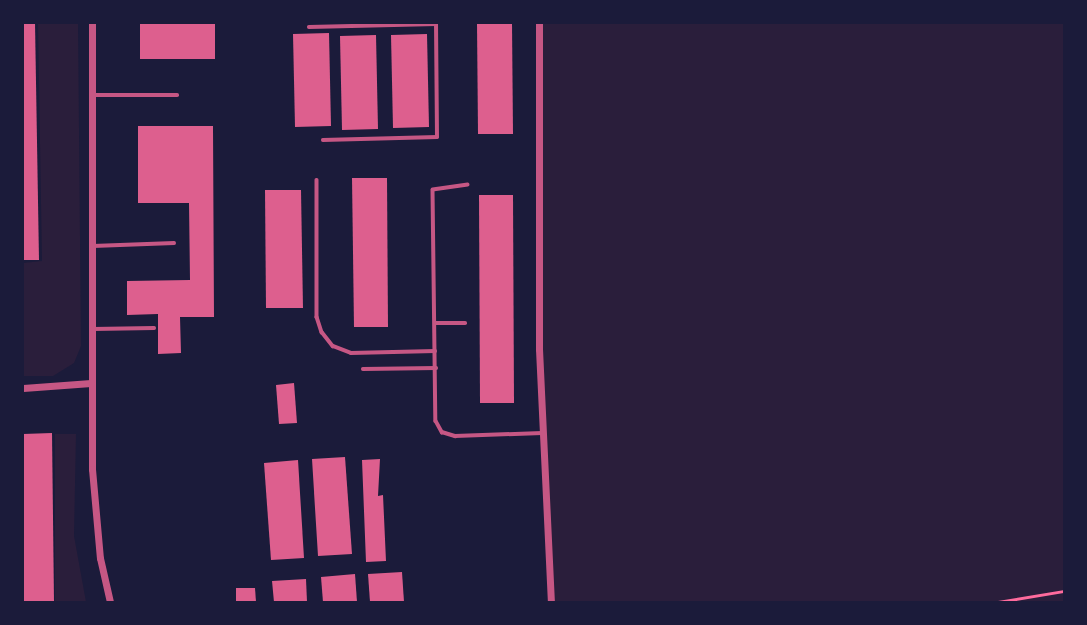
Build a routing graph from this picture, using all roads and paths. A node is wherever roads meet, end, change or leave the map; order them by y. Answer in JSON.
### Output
{"nodes":[{"id":1,"x":92,"y":23,"type":"edge"},
{"id":2,"x":436,"y":23,"type":"edge"},
{"id":3,"x":540,"y":23,"type":"edge"},
{"id":4,"x":309,"y":27,"type":"dead end"},
{"id":5,"x":92,"y":95,"type":"junction"},
{"id":6,"x":177,"y":95,"type":"dead end"},
{"id":7,"x":323,"y":140,"type":"dead end"},
{"id":8,"x":317,"y":180,"type":"dead end"},
{"id":9,"x":468,"y":185,"type":"dead end"},
{"id":10,"x":174,"y":243,"type":"dead end"},
{"id":11,"x":93,"y":246,"type":"junction"},
{"id":12,"x":435,"y":323,"type":"junction"},
{"id":13,"x":465,"y":323,"type":"dead end"},
{"id":14,"x":154,"y":328,"type":"dead end"},
{"id":15,"x":92,"y":329,"type":"junction"},
{"id":16,"x":435,"y":351,"type":"junction"},
{"id":17,"x":436,"y":368,"type":"junction"},
{"id":18,"x":363,"y":369,"type":"dead end"},
{"id":19,"x":91,"y":383,"type":"junction"},
{"id":20,"x":23,"y":388,"type":"edge"},
{"id":21,"x":542,"y":433,"type":"junction"},
{"id":22,"x":1064,"y":591,"type":"edge"},
{"id":23,"x":110,"y":602,"type":"edge"},
{"id":24,"x":551,"y":602,"type":"edge"},
{"id":25,"x":998,"y":602,"type":"edge"}],
"edges":[{"from":1,"to":5,"type":"street"},
{"from":2,"to":4,"type":"lane"},
{"from":2,"to":7,"type":"lane"},
{"from":3,"to":21,"type":"street"},
{"from":5,"to":6,"type":"lane"},
{"from":5,"to":11,"type":"street"},
{"from":8,"to":16,"type":"lane"},
{"from":9,"to":12,"type":"lane"},
{"from":10,"to":11,"type":"lane"},
{"from":11,"to":15,"type":"street"},
{"from":12,"to":13,"type":"lane"},
{"from":12,"to":16,"type":"lane"},
{"from":14,"to":15,"type":"lane"},
{"from":15,"to":19,"type":"street"},
{"from":16,"to":17,"type":"lane"},
{"from":17,"to":18,"type":"lane"},
{"from":17,"to":21,"type":"lane"},
{"from":19,"to":20,"type":"street"},
{"from":19,"to":23,"type":"street"},
{"from":21,"to":24,"type":"street"},
{"from":22,"to":25,"type":"path"}]}
